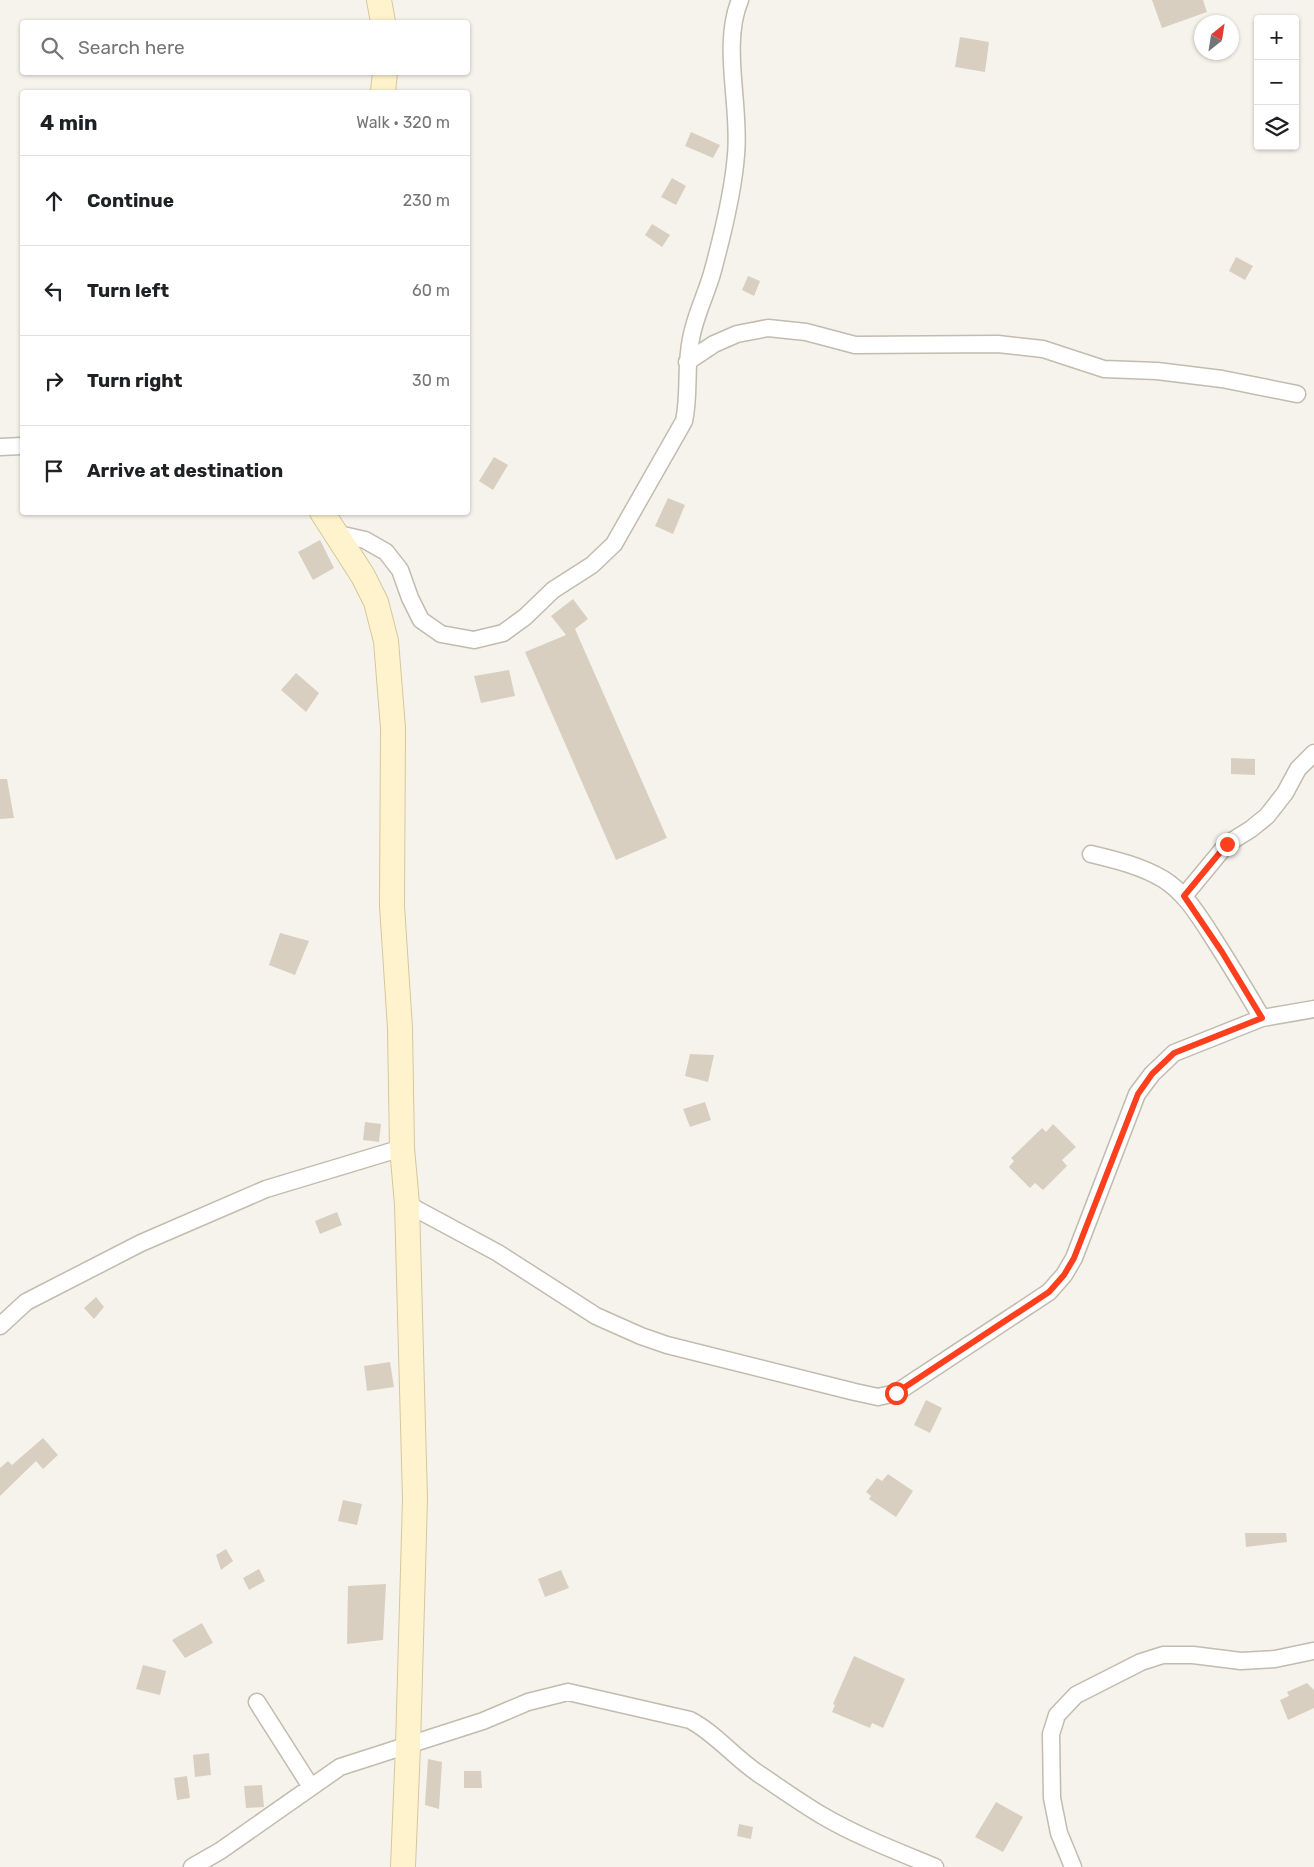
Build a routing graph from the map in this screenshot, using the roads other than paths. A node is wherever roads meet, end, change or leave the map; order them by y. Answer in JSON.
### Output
{"nodes":[{"id":1,"x":380,"y":0,"type":"edge"},
{"id":2,"x":740,"y":0,"type":"edge"},
{"id":3,"x":382,"y":20,"type":"edge"},
{"id":4,"x":385,"y":75,"type":"edge"},
{"id":5,"x":383,"y":90,"type":"edge"},
{"id":6,"x":688,"y":362,"type":"junction"},
{"id":7,"x":1297,"y":394,"type":"dead end"},
{"id":8,"x":20,"y":446,"type":"edge"},
{"id":9,"x":0,"y":447,"type":"edge"},
{"id":10,"x":328,"y":522,"type":"edge"},
{"id":11,"x":1314,"y":753,"type":"edge"},
{"id":12,"x":1091,"y":854,"type":"dead end"},
{"id":13,"x":1184,"y":896,"type":"junction"},
{"id":14,"x":1314,"y":1009,"type":"edge"},
{"id":15,"x":1262,"y":1018,"type":"junction"},
{"id":16,"x":402,"y":1148,"type":"junction"},
{"id":17,"x":407,"y":1204,"type":"junction"},
{"id":18,"x":0,"y":1326,"type":"edge"},
{"id":19,"x":1313,"y":1651,"type":"edge"},
{"id":20,"x":257,"y":1702,"type":"dead end"},
{"id":21,"x":408,"y":1746,"type":"junction"},
{"id":22,"x":311,"y":1787,"type":"junction"},
{"id":23,"x":192,"y":1867,"type":"edge"},
{"id":24,"x":402,"y":1867,"type":"edge"},
{"id":25,"x":935,"y":1867,"type":"edge"},
{"id":26,"x":1073,"y":1867,"type":"edge"}],
"edges":[{"from":1,"to":3,"type":"street"},
{"from":2,"to":6,"type":"street"},
{"from":4,"to":5,"type":"street"},
{"from":6,"to":7,"type":"street"},
{"from":6,"to":10,"type":"street"},
{"from":8,"to":9,"type":"street"},
{"from":10,"to":16,"type":"street"},
{"from":11,"to":13,"type":"street"},
{"from":12,"to":13,"type":"street"},
{"from":13,"to":15,"type":"street"},
{"from":14,"to":15,"type":"street"},
{"from":15,"to":17,"type":"street"},
{"from":16,"to":17,"type":"street"},
{"from":16,"to":18,"type":"street"},
{"from":17,"to":21,"type":"street"},
{"from":19,"to":26,"type":"street"},
{"from":20,"to":22,"type":"street"},
{"from":21,"to":22,"type":"street"},
{"from":21,"to":24,"type":"street"},
{"from":21,"to":25,"type":"street"},
{"from":22,"to":23,"type":"street"}]}
